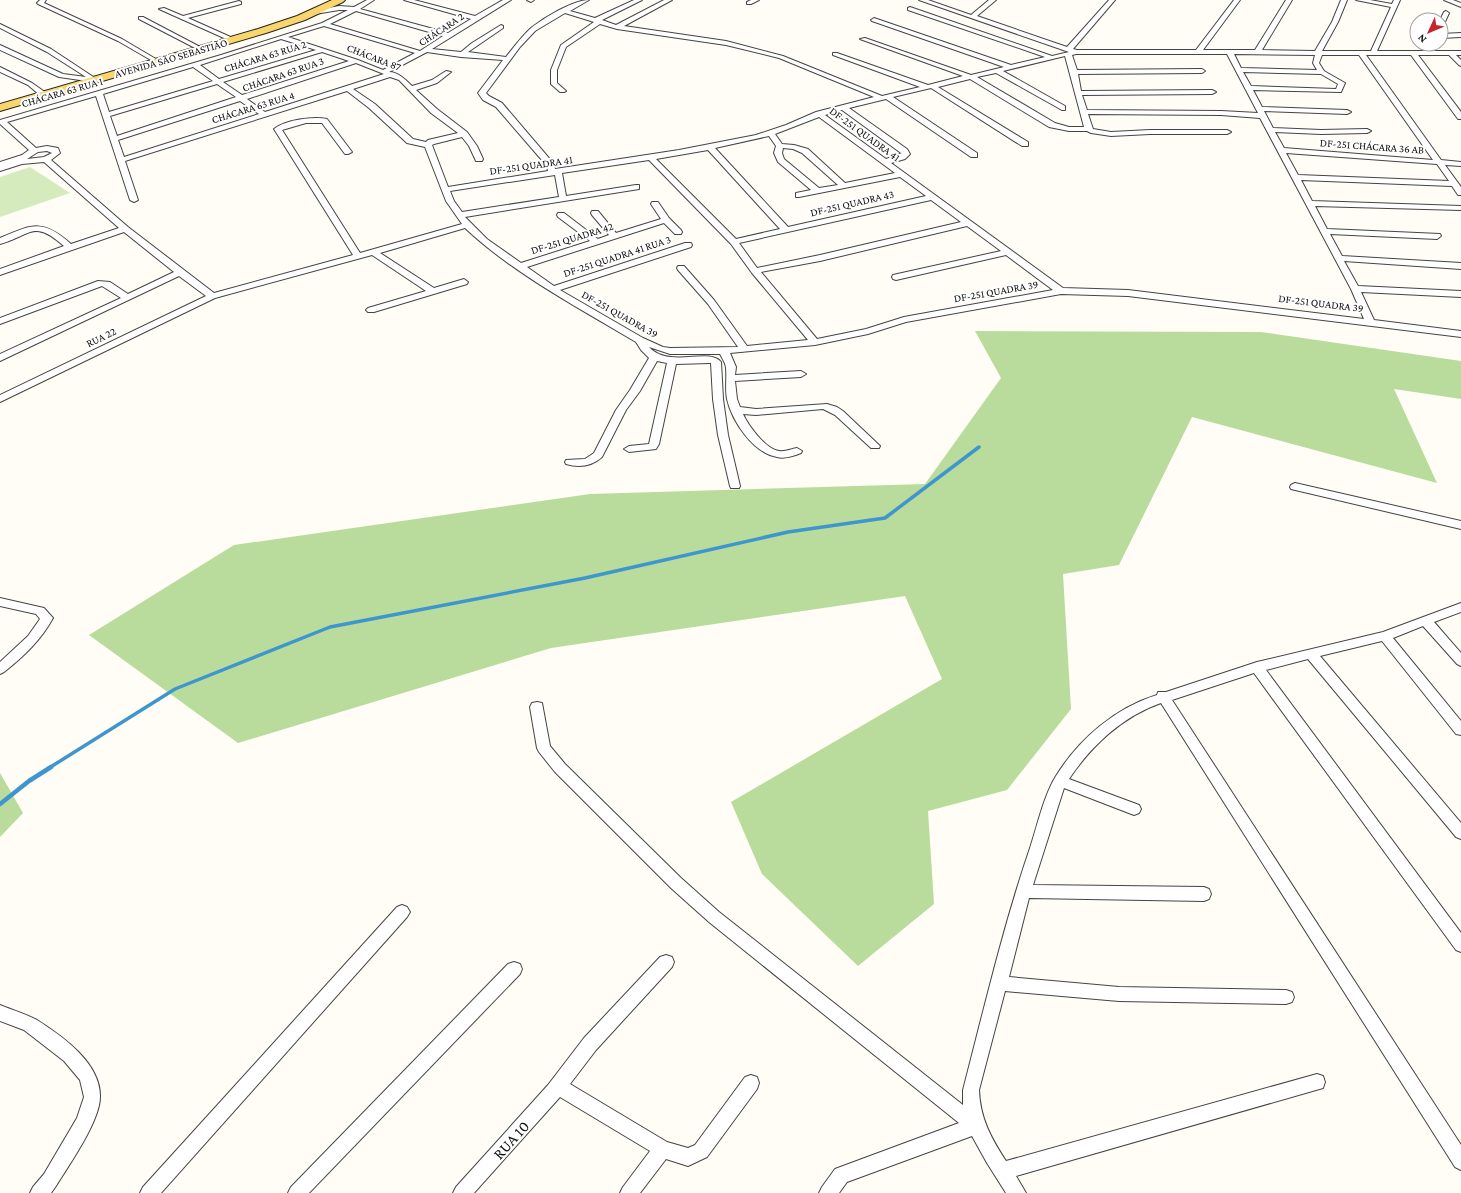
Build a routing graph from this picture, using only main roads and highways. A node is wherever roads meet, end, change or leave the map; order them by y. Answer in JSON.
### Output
{"nodes":[{"id":1,"x":340,"y":0,"type":"edge"},
{"id":2,"x":0,"y":108,"type":"edge"}],
"edges":[{"from":1,"to":2,"type":"main road","name":"AVENIDA SÃO SEBASTIÃO"}]}
